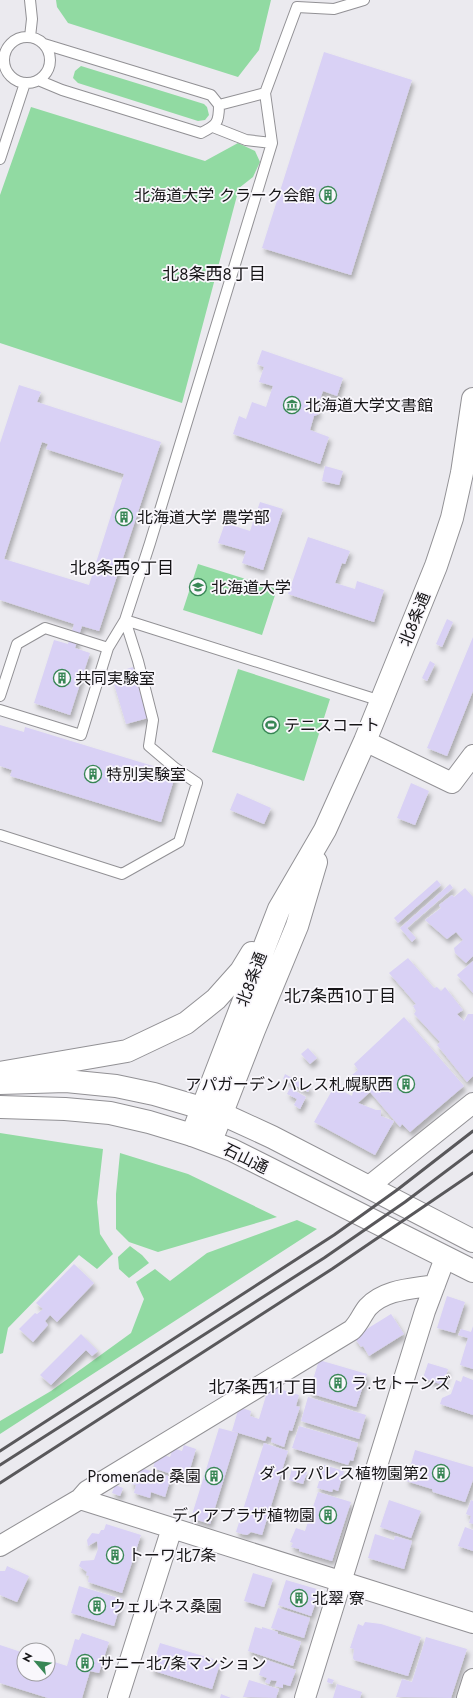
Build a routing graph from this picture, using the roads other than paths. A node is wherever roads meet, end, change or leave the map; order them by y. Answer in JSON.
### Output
{"nodes":[{"id":1,"x":30,"y":0,"type":"edge"},
{"id":2,"x":364,"y":0,"type":"edge"},
{"id":3,"x":30,"y":37,"type":"junction"},
{"id":4,"x":44,"y":44,"type":"junction"},
{"id":5,"x":2,"y":52,"type":"edge"},
{"id":6,"x":38,"y":80,"type":"junction"},
{"id":7,"x":25,"y":83,"type":"junction"},
{"id":8,"x":266,"y":93,"type":"junction"},
{"id":9,"x":219,"y":105,"type":"junction"},
{"id":10,"x":213,"y":127,"type":"junction"},
{"id":11,"x":272,"y":143,"type":"junction"},
{"id":12,"x":0,"y":159,"type":"edge"},
{"id":13,"x":473,"y":399,"type":"edge"},
{"id":14,"x":125,"y":620,"type":"junction"},
{"id":15,"x":108,"y":648,"type":"junction"},
{"id":16,"x":0,"y":696,"type":"edge"},
{"id":17,"x":381,"y":701,"type":"junction"},
{"id":18,"x":0,"y":710,"type":"edge"},
{"id":19,"x":365,"y":741,"type":"junction"},
{"id":20,"x":473,"y":755,"type":"edge"},
{"id":21,"x":325,"y":830,"type":"junction"},
{"id":22,"x":0,"y":835,"type":"edge"},
{"id":23,"x":279,"y":909,"type":"junction"},
{"id":24,"x":0,"y":1073,"type":"edge"},
{"id":25,"x":0,"y":1083,"type":"edge"},
{"id":26,"x":473,"y":1103,"type":"edge"},
{"id":27,"x":0,"y":1107,"type":"edge"},
{"id":28,"x":212,"y":1111,"type":"junction"},
{"id":29,"x":201,"y":1138,"type":"junction"},
{"id":30,"x":368,"y":1187,"type":"junction"},
{"id":31,"x":473,"y":1241,"type":"edge"},
{"id":32,"x":445,"y":1258,"type":"junction"},
{"id":33,"x":473,"y":1271,"type":"edge"},
{"id":34,"x":435,"y":1285,"type":"junction"},
{"id":35,"x":80,"y":1499,"type":"junction"},
{"id":36,"x":172,"y":1528,"type":"junction"},
{"id":37,"x":0,"y":1546,"type":"edge"},
{"id":38,"x":341,"y":1582,"type":"junction"},
{"id":39,"x":473,"y":1623,"type":"edge"},
{"id":40,"x":473,"y":1679,"type":"edge"},
{"id":41,"x":118,"y":1698,"type":"edge"},
{"id":42,"x":305,"y":1698,"type":"edge"},
{"id":43,"x":467,"y":1698,"type":"edge"}],
"edges":[{"from":1,"to":3,"type":"lane"},
{"from":2,"to":8,"type":"lane"},
{"from":3,"to":4,"type":"lane"},
{"from":3,"to":5,"type":"lane"},
{"from":4,"to":6,"type":"lane"},
{"from":4,"to":9,"type":"lane"},
{"from":5,"to":7,"type":"lane"},
{"from":6,"to":7,"type":"lane"},
{"from":6,"to":10,"type":"lane"},
{"from":7,"to":12,"type":"lane"},
{"from":8,"to":9,"type":"lane"},
{"from":8,"to":11,"type":"lane"},
{"from":9,"to":10,"type":"lane"},
{"from":10,"to":11,"type":"lane"},
{"from":11,"to":14,"type":"lane"},
{"from":13,"to":17,"type":"street","name":"北8条通"},
{"from":14,"to":15,"type":"lane"},
{"from":14,"to":17,"type":"lane"},
{"from":14,"to":22,"type":"lane"},
{"from":15,"to":16,"type":"lane"},
{"from":15,"to":18,"type":"lane"},
{"from":17,"to":19,"type":"street","name":"北8条通"},
{"from":19,"to":20,"type":"street"},
{"from":19,"to":21,"type":"street","name":"北8条通"},
{"from":21,"to":23,"type":"street","name":"北8条通"},
{"from":21,"to":28,"type":"street","name":"北8条通"},
{"from":23,"to":24,"type":"street"},
{"from":23,"to":28,"type":"street","name":"北8条通"},
{"from":25,"to":28,"type":"street","name":"石山通"},
{"from":26,"to":30,"type":"street"},
{"from":27,"to":29,"type":"street","name":"石山通"},
{"from":28,"to":29,"type":"street","name":"北8条通"},
{"from":28,"to":30,"type":"street","name":"石山通"},
{"from":29,"to":32,"type":"street","name":"石山通"},
{"from":30,"to":31,"type":"street","name":"石山通"},
{"from":32,"to":33,"type":"street","name":"石山通"},
{"from":32,"to":34,"type":"street"},
{"from":34,"to":35,"type":"street"},
{"from":34,"to":38,"type":"street"},
{"from":35,"to":36,"type":"street"},
{"from":35,"to":37,"type":"street"},
{"from":36,"to":38,"type":"street"},
{"from":36,"to":41,"type":"street"},
{"from":38,"to":39,"type":"street"},
{"from":38,"to":42,"type":"street"},
{"from":40,"to":43,"type":"street"}]}
